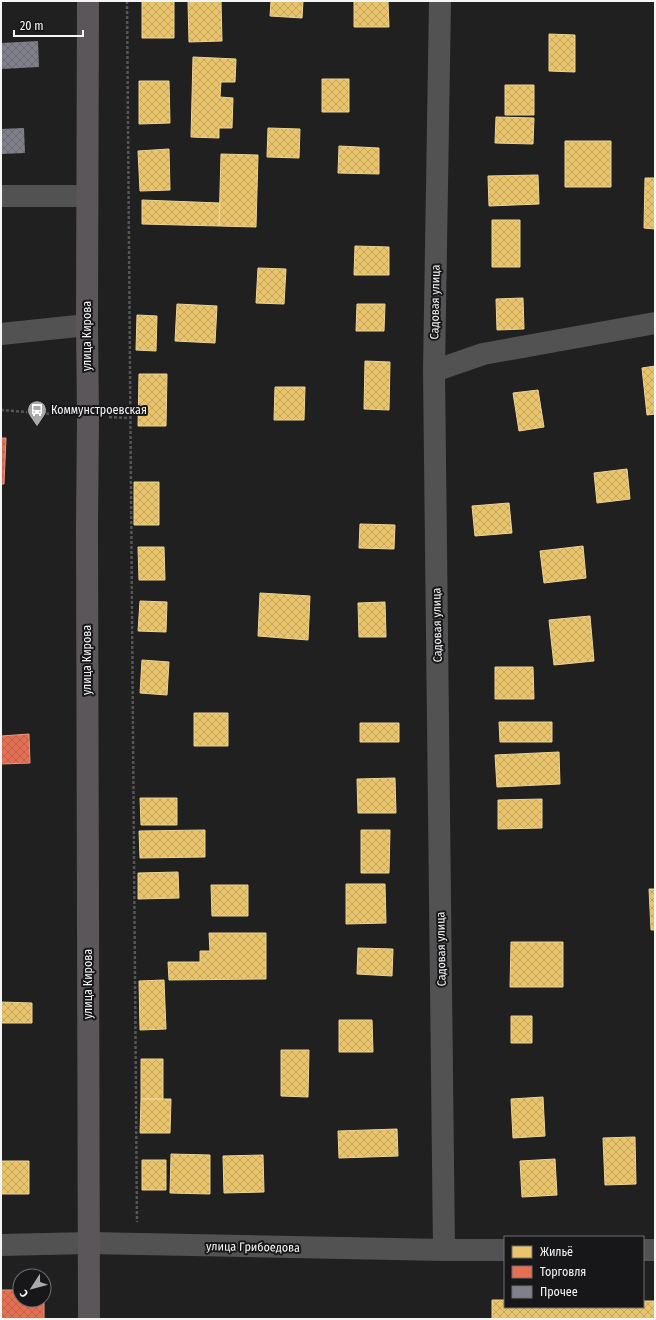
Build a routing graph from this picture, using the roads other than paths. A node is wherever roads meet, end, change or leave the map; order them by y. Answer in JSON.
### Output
{"nodes":[{"id":1,"x":88,"y":1,"type":"edge"},
{"id":2,"x":440,"y":1,"type":"edge"},
{"id":3,"x":1,"y":196,"type":"edge"},
{"id":4,"x":87,"y":196,"type":"junction"},
{"id":5,"x":655,"y":323,"type":"edge"},
{"id":6,"x":86,"y":325,"type":"junction"},
{"id":7,"x":1,"y":334,"type":"edge"},
{"id":8,"x":434,"y":371,"type":"junction"},
{"id":9,"x":89,"y":1244,"type":"junction"},
{"id":10,"x":1,"y":1245,"type":"edge"},
{"id":11,"x":444,"y":1250,"type":"junction"},
{"id":12,"x":504,"y":1250,"type":"edge"},
{"id":13,"x":644,"y":1250,"type":"edge"},
{"id":14,"x":655,"y":1250,"type":"edge"},
{"id":15,"x":89,"y":1319,"type":"edge"}],
"edges":[{"from":1,"to":4,"type":"main road","name":"улица Кирова"},
{"from":2,"to":8,"type":"street","name":"Садовая улица"},
{"from":3,"to":4,"type":"street"},
{"from":4,"to":6,"type":"main road","name":"улица Кирова"},
{"from":5,"to":8,"type":"street"},
{"from":6,"to":7,"type":"street"},
{"from":6,"to":9,"type":"main road","name":"улица Кирова"},
{"from":8,"to":11,"type":"street","name":"Садовая улица"},
{"from":9,"to":10,"type":"street","name":"улица Грибоедова"},
{"from":9,"to":11,"type":"street","name":"улица Грибоедова"},
{"from":9,"to":15,"type":"main road","name":"улица Кирова"},
{"from":11,"to":12,"type":"street","name":"улица Грибоедова"},
{"from":13,"to":14,"type":"street"}]}
